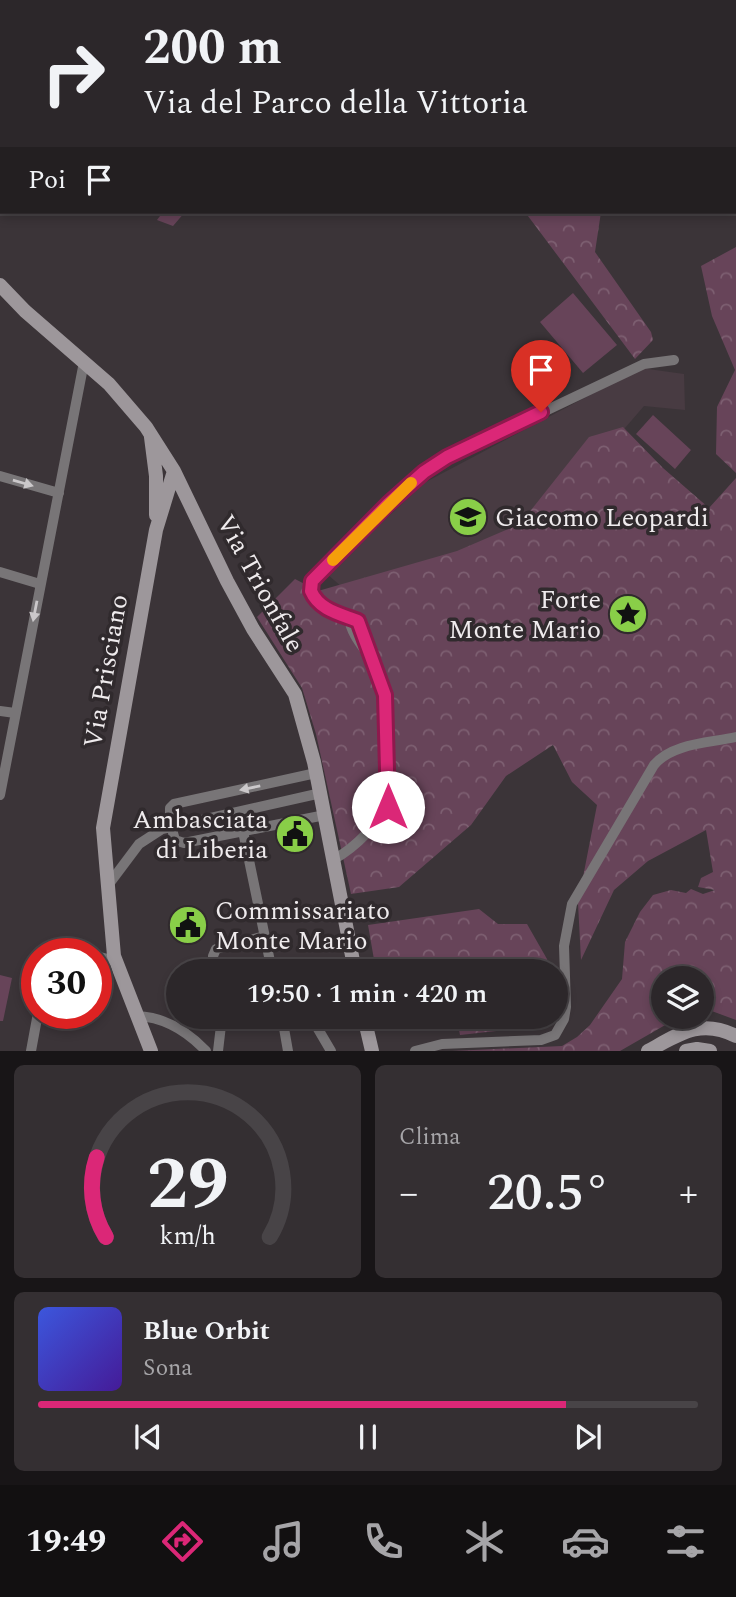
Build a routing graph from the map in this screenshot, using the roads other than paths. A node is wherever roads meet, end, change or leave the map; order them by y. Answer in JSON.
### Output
{"nodes":[{"id":1,"x":0,"y":285,"type":"edge"},
{"id":2,"x":674,"y":360,"type":"dead end"},
{"id":3,"x":84,"y":362,"type":"junction"},
{"id":4,"x":149,"y":431,"type":"junction"},
{"id":5,"x":174,"y":471,"type":"junction"},
{"id":6,"x":0,"y":476,"type":"edge"},
{"id":7,"x":59,"y":493,"type":"junction"},
{"id":8,"x":156,"y":530,"type":"junction"},
{"id":9,"x":0,"y":572,"type":"edge"},
{"id":10,"x":40,"y":584,"type":"junction"},
{"id":11,"x":0,"y":711,"type":"edge"},
{"id":12,"x":15,"y":713,"type":"junction"},
{"id":13,"x":736,"y":737,"type":"edge"},
{"id":14,"x":316,"y":773,"type":"junction"},
{"id":15,"x":321,"y":793,"type":"junction"},
{"id":16,"x":0,"y":795,"type":"edge"},
{"id":17,"x":239,"y":812,"type":"junction"},
{"id":18,"x":325,"y":815,"type":"junction"},
{"id":19,"x":171,"y":826,"type":"junction"},
{"id":20,"x":243,"y":832,"type":"junction"},
{"id":21,"x":334,"y":859,"type":"junction"},
{"id":22,"x":109,"y":884,"type":"junction"},
{"id":23,"x":265,"y":936,"type":"junction"},
{"id":24,"x":214,"y":959,"type":"edge"},
{"id":25,"x":270,"y":959,"type":"edge"},
{"id":26,"x":353,"y":959,"type":"edge"},
{"id":27,"x":112,"y":960,"type":"edge"},
{"id":28,"x":116,"y":961,"type":"junction"},
{"id":29,"x":137,"y":1016,"type":"junction"},
{"id":30,"x":35,"y":1029,"type":"edge"},
{"id":31,"x":221,"y":1029,"type":"edge"},
{"id":32,"x":284,"y":1029,"type":"edge"},
{"id":33,"x":318,"y":1029,"type":"edge"},
{"id":34,"x":366,"y":1029,"type":"edge"},
{"id":35,"x":736,"y":1036,"type":"edge"},
{"id":36,"x":31,"y":1051,"type":"edge"},
{"id":37,"x":150,"y":1051,"type":"edge"},
{"id":38,"x":206,"y":1051,"type":"edge"},
{"id":39,"x":218,"y":1051,"type":"edge"},
{"id":40,"x":288,"y":1051,"type":"edge"},
{"id":41,"x":331,"y":1051,"type":"edge"},
{"id":42,"x":372,"y":1051,"type":"edge"},
{"id":43,"x":415,"y":1051,"type":"edge"},
{"id":44,"x":648,"y":1051,"type":"edge"},
{"id":45,"x":686,"y":1051,"type":"edge"},
{"id":46,"x":710,"y":1051,"type":"edge"}],
"edges":[{"from":1,"to":3,"type":"main road","name":"Via Trionfale"},
{"from":2,"to":21,"type":"street"},
{"from":3,"to":4,"type":"main road","name":"Via Trionfale"},
{"from":3,"to":7,"type":"street"},
{"from":4,"to":5,"type":"main road","name":"Via Trionfale"},
{"from":4,"to":8,"type":"main road","name":"Via Prisciano"},
{"from":5,"to":8,"type":"main road","name":"Via Prisciano"},
{"from":5,"to":14,"type":"main road","name":"Via Trionfale"},
{"from":6,"to":7,"type":"street","one_way":true},
{"from":7,"to":10,"type":"street"},
{"from":8,"to":22,"type":"main road","name":"Via Prisciano"},
{"from":9,"to":10,"type":"street"},
{"from":10,"to":12,"type":"street","one_way":true},
{"from":11,"to":12,"type":"street"},
{"from":12,"to":16,"type":"street"},
{"from":13,"to":43,"type":"street"},
{"from":14,"to":15,"type":"main road","name":"Via Trionfale"},
{"from":14,"to":19,"type":"street","one_way":true},
{"from":15,"to":17,"type":"street"},
{"from":15,"to":18,"type":"main road","name":"Via Trionfale"},
{"from":17,"to":19,"type":"street"},
{"from":17,"to":20,"type":"street"},
{"from":18,"to":20,"type":"street"},
{"from":18,"to":21,"type":"main road","name":"Via Trionfale"},
{"from":19,"to":20,"type":"street"},
{"from":19,"to":22,"type":"street"},
{"from":20,"to":23,"type":"street"},
{"from":21,"to":26,"type":"main road","name":"Via Trionfale"},
{"from":22,"to":28,"type":"main road","name":"Via Prisciano"},
{"from":23,"to":24,"type":"street"},
{"from":23,"to":25,"type":"street"},
{"from":27,"to":28,"type":"street"},
{"from":28,"to":29,"type":"main road","name":"Via Prisciano"},
{"from":29,"to":37,"type":"main road","name":"Via Prisciano"},
{"from":29,"to":38,"type":"street"},
{"from":30,"to":36,"type":"street"},
{"from":31,"to":39,"type":"street"},
{"from":32,"to":40,"type":"street"},
{"from":33,"to":41,"type":"street"},
{"from":34,"to":42,"type":"main road"},
{"from":35,"to":44,"type":"main road"},
{"from":45,"to":46,"type":"main road"}]}
